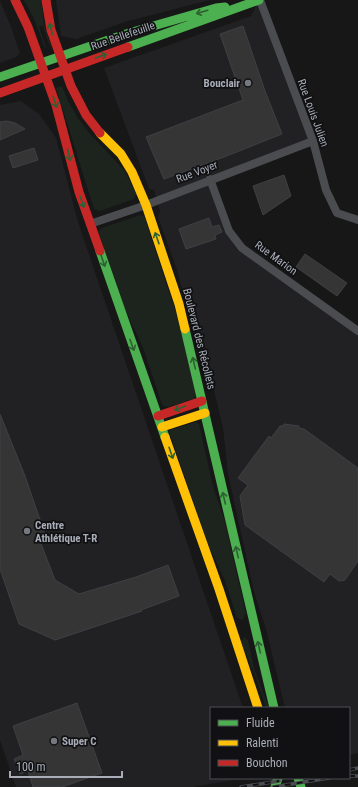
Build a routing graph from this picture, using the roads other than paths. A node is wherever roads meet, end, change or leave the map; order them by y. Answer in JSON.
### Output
{"nodes":[{"id":1,"x":15,"y":0,"type":"edge"},
{"id":2,"x":46,"y":0,"type":"edge"},
{"id":3,"x":256,"y":1,"type":"edge"},
{"id":4,"x":60,"y":58,"type":"junction"},
{"id":5,"x":41,"y":63,"type":"junction"},
{"id":6,"x":65,"y":69,"type":"junction"},
{"id":7,"x":46,"y":76,"type":"junction"},
{"id":8,"x":0,"y":77,"type":"edge"},
{"id":9,"x":0,"y":93,"type":"edge"},
{"id":10,"x":313,"y":141,"type":"junction"},
{"id":11,"x":210,"y":179,"type":"junction"},
{"id":12,"x":146,"y":204,"type":"junction"},
{"id":13,"x":358,"y":220,"type":"edge"},
{"id":14,"x":90,"y":224,"type":"junction"},
{"id":15,"x":358,"y":331,"type":"edge"},
{"id":16,"x":202,"y":401,"type":"junction"},
{"id":17,"x":205,"y":413,"type":"junction"},
{"id":18,"x":158,"y":416,"type":"junction"},
{"id":19,"x":162,"y":427,"type":"junction"},
{"id":20,"x":258,"y":707,"type":"edge"},
{"id":21,"x":274,"y":707,"type":"edge"}],
"edges":[{"from":1,"to":5,"type":"main road"},
{"from":4,"to":2,"type":"main road","name":"Boulevard des Récollets","one_way":true},
{"from":3,"to":4,"type":"main road","name":"Rue Bellefeuille","one_way":true},
{"from":6,"to":3,"type":"main road","name":"Rue Bellefeuille","one_way":true},
{"from":3,"to":10,"type":"street","name":"Rue Louis Julien"},
{"from":4,"to":5,"type":"main road","name":"Rue Bellefeuille"},
{"from":4,"to":6,"type":"main road","name":"Boulevard des Récollets"},
{"from":5,"to":7,"type":"main road"},
{"from":5,"to":8,"type":"main road","name":"Rue Bellefeuille"},
{"from":6,"to":7,"type":"main road","name":"Rue Bellefeuille"},
{"from":6,"to":12,"type":"main road","name":"Boulevard des Récollets"},
{"from":7,"to":9,"type":"main road","name":"Rue Bellefeuille"},
{"from":7,"to":14,"type":"main road","one_way":true},
{"from":10,"to":11,"type":"street","name":"Rue Voyer"},
{"from":10,"to":13,"type":"street","name":"Rue Louis Julien"},
{"from":11,"to":12,"type":"street","name":"Rue Voyer"},
{"from":11,"to":15,"type":"street","name":"Rue Marion"},
{"from":12,"to":14,"type":"street","name":"Rue Voyer"},
{"from":16,"to":12,"type":"main road","name":"Boulevard des Récollets","one_way":true},
{"from":14,"to":18,"type":"main road","one_way":true},
{"from":16,"to":17,"type":"main road","name":"Boulevard des Récollets"},
{"from":16,"to":18,"type":"main road","one_way":true},
{"from":17,"to":19,"type":"main road"},
{"from":21,"to":17,"type":"main road","name":"Boulevard des Récollets","one_way":true},
{"from":18,"to":19,"type":"main road"},
{"from":19,"to":20,"type":"main road","one_way":true}]}
